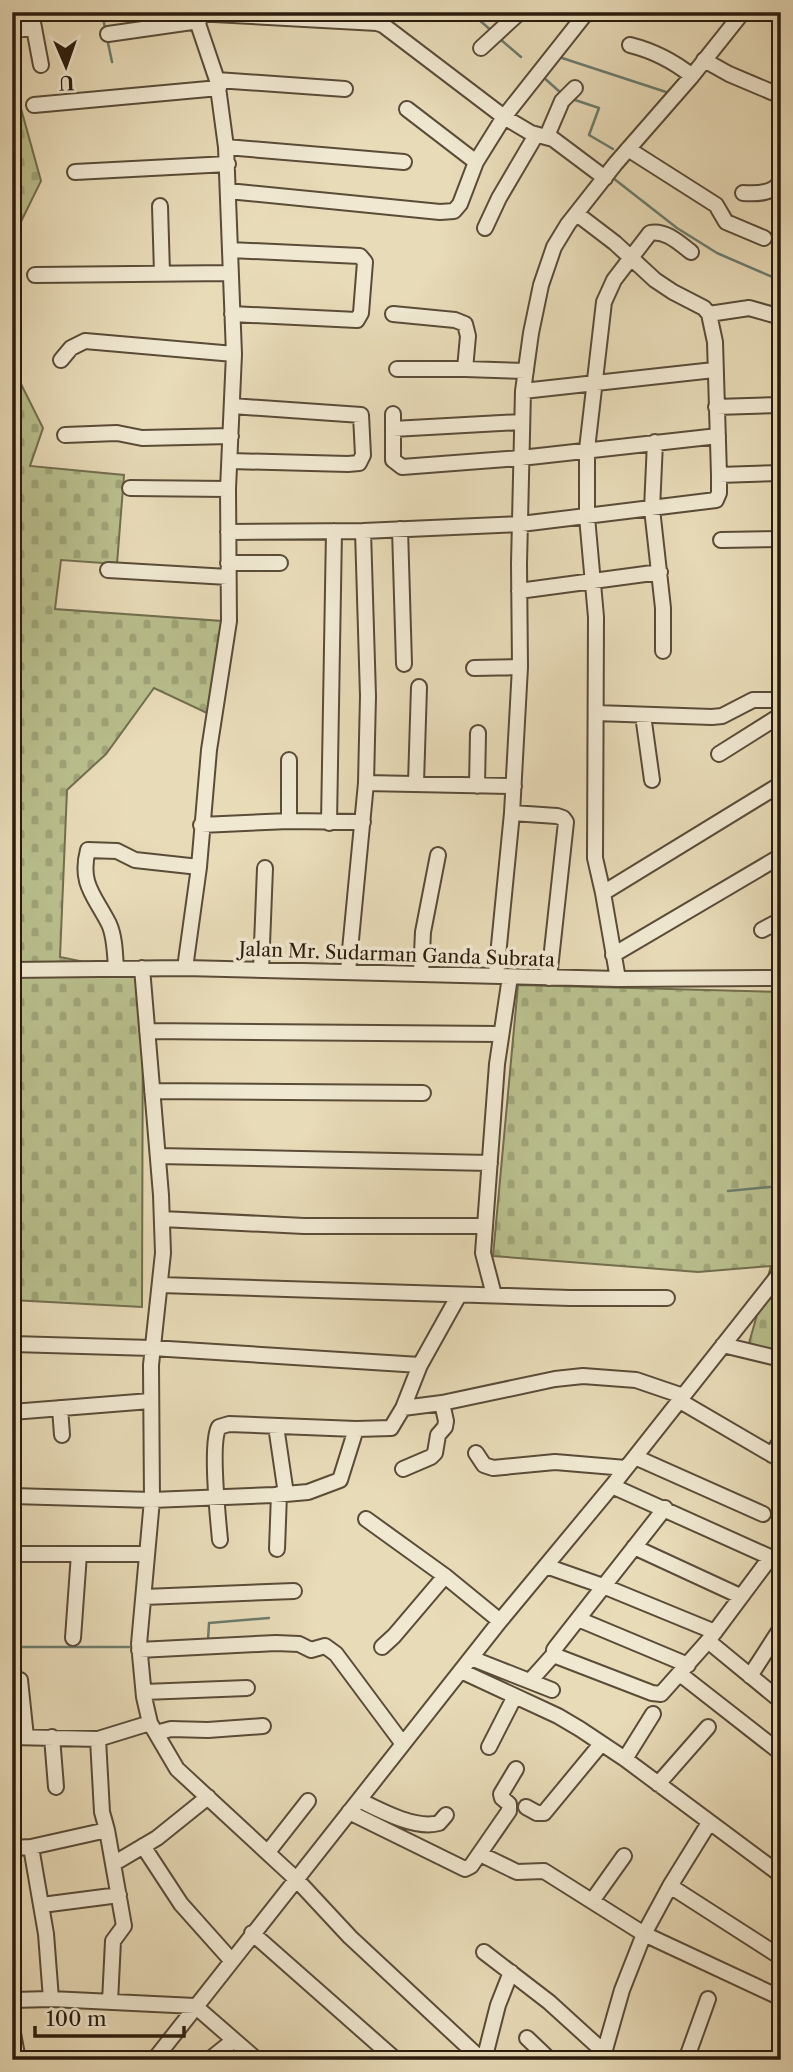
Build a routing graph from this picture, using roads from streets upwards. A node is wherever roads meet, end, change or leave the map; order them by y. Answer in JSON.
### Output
{"nodes":[{"id":1,"x":520,"y":12,"type":"edge"},
{"id":2,"x":587,"y":12,"type":"edge"},
{"id":3,"x":742,"y":12,"type":"edge"},
{"id":4,"x":196,"y":15,"type":"edge"},
{"id":5,"x":380,"y":17,"type":"edge"},
{"id":6,"x":32,"y":20,"type":"edge"},
{"id":7,"x":12,"y":31,"type":"edge"},
{"id":8,"x":107,"y":34,"type":"dead end"},
{"id":9,"x":630,"y":45,"type":"dead end"},
{"id":10,"x":481,"y":48,"type":"dead end"},
{"id":11,"x":704,"y":60,"type":"junction"},
{"id":12,"x":41,"y":65,"type":"dead end"},
{"id":13,"x":692,"y":76,"type":"junction"},
{"id":14,"x":218,"y":84,"type":"junction"},
{"id":15,"x":575,"y":88,"type":"dead end"},
{"id":16,"x":345,"y":89,"type":"dead end"},
{"id":17,"x":781,"y":96,"type":"edge"},
{"id":18,"x":34,"y":105,"type":"dead end"},
{"id":19,"x":407,"y":109,"type":"dead end"},
{"id":20,"x":503,"y":117,"type":"junction"},
{"id":21,"x":541,"y":136,"type":"junction"},
{"id":22,"x":226,"y":147,"type":"junction"},
{"id":23,"x":628,"y":149,"type":"junction"},
{"id":24,"x":404,"y":162,"type":"dead end"},
{"id":25,"x":476,"y":162,"type":"junction"},
{"id":26,"x":228,"y":164,"type":"junction"},
{"id":27,"x":75,"y":172,"type":"dead end"},
{"id":28,"x":605,"y":177,"type":"junction"},
{"id":29,"x":780,"y":185,"type":"edge"},
{"id":30,"x":228,"y":191,"type":"junction"},
{"id":31,"x":743,"y":193,"type":"dead end"},
{"id":32,"x":160,"y":206,"type":"dead end"},
{"id":33,"x":577,"y":214,"type":"junction"},
{"id":34,"x":485,"y":228,"type":"dead end"},
{"id":35,"x":764,"y":238,"type":"dead end"},
{"id":36,"x":230,"y":250,"type":"junction"},
{"id":37,"x":691,"y":251,"type":"dead end"},
{"id":38,"x":630,"y":256,"type":"junction"},
{"id":39,"x":230,"y":273,"type":"junction"},
{"id":40,"x":162,"y":274,"type":"junction"},
{"id":41,"x":35,"y":275,"type":"dead end"},
{"id":42,"x":232,"y":314,"type":"junction"},
{"id":43,"x":393,"y":314,"type":"dead end"},
{"id":44,"x":709,"y":314,"type":"junction"},
{"id":45,"x":781,"y":317,"type":"edge"},
{"id":46,"x":234,"y":354,"type":"junction"},
{"id":47,"x":61,"y":360,"type":"dead end"},
{"id":48,"x":397,"y":369,"type":"dead end"},
{"id":49,"x":465,"y":369,"type":"junction"},
{"id":50,"x":715,"y":370,"type":"junction"},
{"id":51,"x":526,"y":371,"type":"junction"},
{"id":52,"x":593,"y":383,"type":"junction"},
{"id":53,"x":523,"y":391,"type":"junction"},
{"id":54,"x":232,"y":405,"type":"junction"},
{"id":55,"x":781,"y":405,"type":"edge"},
{"id":56,"x":716,"y":407,"type":"junction"},
{"id":57,"x":393,"y":414,"type":"dead end"},
{"id":58,"x":521,"y":422,"type":"junction"},
{"id":59,"x":393,"y":429,"type":"junction"},
{"id":60,"x":65,"y":435,"type":"dead end"},
{"id":61,"x":231,"y":436,"type":"junction"},
{"id":62,"x":718,"y":436,"type":"junction"},
{"id":63,"x":655,"y":442,"type":"junction"},
{"id":64,"x":587,"y":449,"type":"junction"},
{"id":65,"x":521,"y":458,"type":"junction"},
{"id":66,"x":230,"y":461,"type":"junction"},
{"id":67,"x":781,"y":473,"type":"edge"},
{"id":68,"x":719,"y":475,"type":"junction"},
{"id":69,"x":130,"y":488,"type":"dead end"},
{"id":70,"x":228,"y":489,"type":"junction"},
{"id":71,"x":652,"y":509,"type":"junction"},
{"id":72,"x":587,"y":517,"type":"junction"},
{"id":73,"x":521,"y":524,"type":"junction"},
{"id":74,"x":400,"y":529,"type":"junction"},
{"id":75,"x":334,"y":531,"type":"junction"},
{"id":76,"x":363,"y":531,"type":"junction"},
{"id":77,"x":228,"y":532,"type":"junction"},
{"id":78,"x":781,"y":539,"type":"edge"},
{"id":79,"x":721,"y":540,"type":"dead end"},
{"id":80,"x":280,"y":563,"type":"dead end"},
{"id":81,"x":108,"y":570,"type":"dead end"},
{"id":82,"x":228,"y":570,"type":"junction"},
{"id":83,"x":660,"y":572,"type":"junction"},
{"id":84,"x":593,"y":582,"type":"junction"},
{"id":85,"x":519,"y":591,"type":"junction"},
{"id":86,"x":663,"y":651,"type":"dead end"},
{"id":87,"x":404,"y":664,"type":"dead end"},
{"id":88,"x":520,"y":667,"type":"junction"},
{"id":89,"x":474,"y":668,"type":"dead end"},
{"id":90,"x":419,"y":687,"type":"dead end"},
{"id":91,"x":776,"y":699,"type":"dead end"},
{"id":92,"x":596,"y":713,"type":"junction"},
{"id":93,"x":643,"y":715,"type":"junction"},
{"id":94,"x":781,"y":715,"type":"edge"},
{"id":95,"x":478,"y":733,"type":"dead end"},
{"id":96,"x":719,"y":754,"type":"dead end"},
{"id":97,"x":289,"y":760,"type":"dead end"},
{"id":98,"x":652,"y":780,"type":"dead end"},
{"id":99,"x":366,"y":783,"type":"junction"},
{"id":100,"x":416,"y":783,"type":"junction"},
{"id":101,"x":781,"y":784,"type":"edge"},
{"id":102,"x":477,"y":786,"type":"junction"},
{"id":103,"x":513,"y":786,"type":"junction"},
{"id":104,"x":512,"y":813,"type":"junction"},
{"id":105,"x":289,"y":821,"type":"junction"},
{"id":106,"x":363,"y":822,"type":"junction"},
{"id":107,"x":329,"y":823,"type":"junction"},
{"id":108,"x":201,"y":825,"type":"junction"},
{"id":109,"x":438,"y":855,"type":"dead end"},
{"id":110,"x":781,"y":856,"type":"edge"},
{"id":111,"x":199,"y":867,"type":"junction"},
{"id":112,"x":265,"y":867,"type":"dead end"},
{"id":113,"x":603,"y":893,"type":"junction"},
{"id":114,"x":781,"y":920,"type":"edge"},
{"id":115,"x":762,"y":930,"type":"dead end"},
{"id":116,"x":613,"y":955,"type":"junction"},
{"id":117,"x":142,"y":968,"type":"junction"},
{"id":118,"x":185,"y":968,"type":"junction"},
{"id":119,"x":116,"y":969,"type":"junction"},
{"id":120,"x":12,"y":970,"type":"edge"},
{"id":121,"x":261,"y":970,"type":"junction"},
{"id":122,"x":348,"y":971,"type":"junction"},
{"id":123,"x":421,"y":974,"type":"junction"},
{"id":124,"x":503,"y":977,"type":"junction"},
{"id":125,"x":550,"y":978,"type":"junction"},
{"id":126,"x":781,"y":978,"type":"edge"},
{"id":127,"x":618,"y":979,"type":"junction"},
{"id":128,"x":147,"y":1031,"type":"junction"},
{"id":129,"x":500,"y":1034,"type":"junction"},
{"id":130,"x":152,"y":1091,"type":"junction"},
{"id":131,"x":423,"y":1093,"type":"dead end"},
{"id":132,"x":158,"y":1156,"type":"junction"},
{"id":133,"x":490,"y":1163,"type":"junction"},
{"id":134,"x":162,"y":1219,"type":"junction"},
{"id":135,"x":484,"y":1226,"type":"junction"},
{"id":136,"x":781,"y":1272,"type":"edge"},
{"id":137,"x":160,"y":1285,"type":"junction"},
{"id":138,"x":460,"y":1295,"type":"junction"},
{"id":139,"x":494,"y":1295,"type":"junction"},
{"id":140,"x":667,"y":1298,"type":"dead end"},
{"id":141,"x":12,"y":1344,"type":"edge"},
{"id":142,"x":723,"y":1345,"type":"junction"},
{"id":143,"x":152,"y":1348,"type":"junction"},
{"id":144,"x":781,"y":1359,"type":"edge"},
{"id":145,"x":420,"y":1365,"type":"junction"},
{"id":146,"x":682,"y":1398,"type":"junction"},
{"id":147,"x":150,"y":1401,"type":"junction"},
{"id":148,"x":442,"y":1403,"type":"junction"},
{"id":149,"x":60,"y":1408,"type":"junction"},
{"id":150,"x":404,"y":1408,"type":"junction"},
{"id":151,"x":12,"y":1412,"type":"edge"},
{"id":152,"x":276,"y":1426,"type":"junction"},
{"id":153,"x":356,"y":1429,"type":"junction"},
{"id":154,"x":62,"y":1435,"type":"dead end"},
{"id":155,"x":781,"y":1440,"type":"edge"},
{"id":156,"x":476,"y":1453,"type":"dead end"},
{"id":157,"x":776,"y":1458,"type":"edge"},
{"id":158,"x":630,"y":1463,"type":"junction"},
{"id":159,"x":403,"y":1469,"type":"dead end"},
{"id":160,"x":612,"y":1486,"type":"junction"},
{"id":161,"x":283,"y":1494,"type":"junction"},
{"id":162,"x":12,"y":1496,"type":"edge"},
{"id":163,"x":217,"y":1497,"type":"junction"},
{"id":164,"x":152,"y":1500,"type":"junction"},
{"id":165,"x":665,"y":1508,"type":"junction"},
{"id":166,"x":763,"y":1514,"type":"dead end"},
{"id":167,"x":366,"y":1519,"type":"dead end"},
{"id":168,"x":220,"y":1540,"type":"dead end"},
{"id":169,"x":634,"y":1547,"type":"junction"},
{"id":170,"x":277,"y":1549,"type":"dead end"},
{"id":171,"x":12,"y":1554,"type":"edge"},
{"id":172,"x":79,"y":1554,"type":"junction"},
{"id":173,"x":147,"y":1554,"type":"junction"},
{"id":174,"x":775,"y":1560,"type":"edge"},
{"id":175,"x":546,"y":1566,"type":"junction"},
{"id":176,"x":445,"y":1576,"type":"junction"},
{"id":177,"x":603,"y":1586,"type":"junction"},
{"id":178,"x":294,"y":1591,"type":"dead end"},
{"id":179,"x":144,"y":1597,"type":"junction"},
{"id":180,"x":740,"y":1597,"type":"junction"},
{"id":181,"x":578,"y":1619,"type":"junction"},
{"id":182,"x":500,"y":1621,"type":"junction"},
{"id":183,"x":781,"y":1628,"type":"edge"},
{"id":184,"x":712,"y":1636,"type":"junction"},
{"id":185,"x":73,"y":1637,"type":"dead end"},
{"id":186,"x":382,"y":1647,"type":"dead end"},
{"id":187,"x":139,"y":1650,"type":"junction"},
{"id":188,"x":555,"y":1653,"type":"junction"},
{"id":189,"x":471,"y":1658,"type":"junction"},
{"id":190,"x":684,"y":1669,"type":"junction"},
{"id":191,"x":461,"y":1671,"type":"junction"},
{"id":192,"x":750,"y":1676,"type":"junction"},
{"id":193,"x":20,"y":1680,"type":"dead end"},
{"id":194,"x":530,"y":1681,"type":"junction"},
{"id":195,"x":247,"y":1688,"type":"dead end"},
{"id":196,"x":552,"y":1690,"type":"dead end"},
{"id":197,"x":144,"y":1692,"type":"junction"},
{"id":198,"x":514,"y":1696,"type":"junction"},
{"id":199,"x":781,"y":1701,"type":"edge"},
{"id":200,"x":653,"y":1714,"type":"dead end"},
{"id":201,"x":263,"y":1726,"type":"dead end"},
{"id":202,"x":708,"y":1727,"type":"dead end"},
{"id":203,"x":153,"y":1728,"type":"junction"},
{"id":204,"x":19,"y":1737,"type":"edge"},
{"id":205,"x":52,"y":1737,"type":"junction"},
{"id":206,"x":98,"y":1739,"type":"junction"},
{"id":207,"x":403,"y":1744,"type":"junction"},
{"id":208,"x":601,"y":1744,"type":"junction"},
{"id":209,"x":489,"y":1747,"type":"dead end"},
{"id":210,"x":781,"y":1753,"type":"edge"},
{"id":211,"x":625,"y":1759,"type":"junction"},
{"id":212,"x":516,"y":1769,"type":"dead end"},
{"id":213,"x":657,"y":1784,"type":"junction"},
{"id":214,"x":56,"y":1787,"type":"dead end"},
{"id":215,"x":208,"y":1797,"type":"junction"},
{"id":216,"x":359,"y":1800,"type":"junction"},
{"id":217,"x":308,"y":1801,"type":"dead end"},
{"id":218,"x":526,"y":1807,"type":"dead end"},
{"id":219,"x":349,"y":1812,"type":"junction"},
{"id":220,"x":446,"y":1815,"type":"dead end"},
{"id":221,"x":709,"y":1823,"type":"junction"},
{"id":222,"x":107,"y":1830,"type":"junction"},
{"id":223,"x":143,"y":1846,"type":"junction"},
{"id":224,"x":31,"y":1847,"type":"junction"},
{"id":225,"x":12,"y":1849,"type":"edge"},
{"id":226,"x":268,"y":1852,"type":"junction"},
{"id":227,"x":480,"y":1854,"type":"junction"},
{"id":228,"x":624,"y":1856,"type":"dead end"},
{"id":229,"x":113,"y":1864,"type":"junction"},
{"id":230,"x":781,"y":1875,"type":"edge"},
{"id":231,"x":296,"y":1879,"type":"junction"},
{"id":232,"x":670,"y":1886,"type":"junction"},
{"id":233,"x":120,"y":1895,"type":"junction"},
{"id":234,"x":592,"y":1901,"type":"junction"},
{"id":235,"x":42,"y":1905,"type":"junction"},
{"id":236,"x":252,"y":1933,"type":"junction"},
{"id":237,"x":644,"y":1934,"type":"junction"},
{"id":238,"x":484,"y":1952,"type":"dead end"},
{"id":239,"x":779,"y":1956,"type":"edge"},
{"id":240,"x":231,"y":1960,"type":"junction"},
{"id":241,"x":511,"y":1972,"type":"junction"},
{"id":242,"x":781,"y":1998,"type":"edge"},
{"id":243,"x":51,"y":1999,"type":"junction"},
{"id":244,"x":708,"y":1999,"type":"dead end"},
{"id":245,"x":12,"y":2000,"type":"edge"},
{"id":246,"x":110,"y":2002,"type":"junction"},
{"id":247,"x":195,"y":2006,"type":"junction"},
{"id":248,"x":12,"y":2028,"type":"edge"},
{"id":249,"x":527,"y":2038,"type":"dead end"},
{"id":250,"x":234,"y":2039,"type":"junction"},
{"id":251,"x":603,"y":2056,"type":"edge"},
{"id":252,"x":18,"y":2060,"type":"edge"},
{"id":253,"x":154,"y":2060,"type":"edge"},
{"id":254,"x":209,"y":2060,"type":"edge"},
{"id":255,"x":257,"y":2060,"type":"edge"},
{"id":256,"x":396,"y":2060,"type":"edge"},
{"id":257,"x":483,"y":2060,"type":"edge"},
{"id":258,"x":550,"y":2060,"type":"edge"},
{"id":259,"x":685,"y":2060,"type":"edge"}],
"edges":[{"from":1,"to":10,"type":"street"},
{"from":2,"to":20,"type":"street"},
{"from":3,"to":11,"type":"street"},
{"from":4,"to":5,"type":"street"},
{"from":4,"to":8,"type":"street"},
{"from":4,"to":14,"type":"street"},
{"from":5,"to":20,"type":"street"},
{"from":6,"to":7,"type":"street"},
{"from":6,"to":12,"type":"street"},
{"from":9,"to":13,"type":"street"},
{"from":11,"to":13,"type":"street"},
{"from":11,"to":17,"type":"street"},
{"from":13,"to":23,"type":"street"},
{"from":14,"to":16,"type":"street"},
{"from":14,"to":18,"type":"street"},
{"from":14,"to":22,"type":"street"},
{"from":15,"to":21,"type":"street"},
{"from":19,"to":25,"type":"street"},
{"from":20,"to":21,"type":"street"},
{"from":20,"to":25,"type":"street"},
{"from":21,"to":28,"type":"street"},
{"from":21,"to":34,"type":"street"},
{"from":22,"to":24,"type":"street"},
{"from":22,"to":26,"type":"street"},
{"from":23,"to":28,"type":"street"},
{"from":23,"to":35,"type":"street"},
{"from":25,"to":30,"type":"street"},
{"from":26,"to":27,"type":"street"},
{"from":26,"to":30,"type":"street"},
{"from":28,"to":33,"type":"street"},
{"from":29,"to":31,"type":"street"},
{"from":30,"to":36,"type":"street"},
{"from":32,"to":40,"type":"street"},
{"from":33,"to":38,"type":"street"},
{"from":33,"to":51,"type":"street"},
{"from":36,"to":39,"type":"street"},
{"from":36,"to":42,"type":"street"},
{"from":37,"to":38,"type":"street"},
{"from":38,"to":44,"type":"street"},
{"from":38,"to":52,"type":"street"},
{"from":39,"to":40,"type":"street"},
{"from":39,"to":42,"type":"street"},
{"from":40,"to":41,"type":"street"},
{"from":42,"to":46,"type":"street"},
{"from":43,"to":49,"type":"street"},
{"from":44,"to":45,"type":"street"},
{"from":44,"to":50,"type":"street"},
{"from":46,"to":47,"type":"street"},
{"from":46,"to":54,"type":"street"},
{"from":48,"to":49,"type":"street"},
{"from":49,"to":51,"type":"street"},
{"from":50,"to":52,"type":"street"},
{"from":50,"to":56,"type":"street"},
{"from":51,"to":53,"type":"street"},
{"from":52,"to":53,"type":"street"},
{"from":52,"to":64,"type":"street"},
{"from":53,"to":58,"type":"street"},
{"from":54,"to":61,"type":"street"},
{"from":54,"to":66,"type":"street"},
{"from":55,"to":56,"type":"street"},
{"from":56,"to":62,"type":"street"},
{"from":57,"to":59,"type":"street"},
{"from":58,"to":59,"type":"street"},
{"from":58,"to":65,"type":"street"},
{"from":59,"to":65,"type":"street"},
{"from":60,"to":61,"type":"street"},
{"from":61,"to":66,"type":"street"},
{"from":62,"to":63,"type":"street"},
{"from":62,"to":68,"type":"street"},
{"from":63,"to":64,"type":"street"},
{"from":63,"to":71,"type":"street"},
{"from":64,"to":65,"type":"street"},
{"from":64,"to":72,"type":"street"},
{"from":65,"to":73,"type":"street"},
{"from":66,"to":70,"type":"street"},
{"from":67,"to":68,"type":"street"},
{"from":68,"to":71,"type":"street"},
{"from":69,"to":70,"type":"street"},
{"from":70,"to":77,"type":"street"},
{"from":71,"to":72,"type":"street"},
{"from":71,"to":83,"type":"street"},
{"from":72,"to":73,"type":"street"},
{"from":72,"to":84,"type":"street"},
{"from":73,"to":74,"type":"street"},
{"from":73,"to":85,"type":"street"},
{"from":74,"to":76,"type":"street"},
{"from":74,"to":87,"type":"street"},
{"from":75,"to":76,"type":"street"},
{"from":75,"to":77,"type":"street"},
{"from":75,"to":107,"type":"street"},
{"from":76,"to":99,"type":"street"},
{"from":77,"to":82,"type":"street"},
{"from":78,"to":79,"type":"street"},
{"from":80,"to":82,"type":"street"},
{"from":81,"to":82,"type":"street"},
{"from":82,"to":108,"type":"street"},
{"from":83,"to":84,"type":"street"},
{"from":83,"to":86,"type":"street"},
{"from":84,"to":85,"type":"street"},
{"from":84,"to":92,"type":"street"},
{"from":85,"to":88,"type":"street"},
{"from":88,"to":89,"type":"street"},
{"from":88,"to":103,"type":"street"},
{"from":90,"to":100,"type":"street"},
{"from":91,"to":93,"type":"street"},
{"from":92,"to":93,"type":"street"},
{"from":92,"to":113,"type":"street"},
{"from":93,"to":98,"type":"street"},
{"from":94,"to":96,"type":"street"},
{"from":95,"to":102,"type":"street"},
{"from":97,"to":105,"type":"street"},
{"from":99,"to":100,"type":"street"},
{"from":99,"to":106,"type":"street"},
{"from":100,"to":102,"type":"street"},
{"from":101,"to":113,"type":"street"},
{"from":102,"to":103,"type":"street"},
{"from":103,"to":104,"type":"street"},
{"from":104,"to":124,"type":"street"},
{"from":104,"to":125,"type":"street"},
{"from":105,"to":107,"type":"street"},
{"from":105,"to":108,"type":"street"},
{"from":106,"to":107,"type":"street"},
{"from":106,"to":122,"type":"street"},
{"from":108,"to":111,"type":"street"},
{"from":109,"to":123,"type":"street"},
{"from":110,"to":116,"type":"street"},
{"from":111,"to":118,"type":"street"},
{"from":111,"to":119,"type":"street"},
{"from":112,"to":121,"type":"street"},
{"from":113,"to":116,"type":"street"},
{"from":114,"to":115,"type":"street"},
{"from":116,"to":127,"type":"street"},
{"from":117,"to":118,"type":"street","name":"Jalan Mr. Sudarman Ganda Subrata"},
{"from":117,"to":119,"type":"street","name":"Jalan Mr. Sudarman Ganda Subrata"},
{"from":117,"to":128,"type":"street"},
{"from":118,"to":121,"type":"street","name":"Jalan Mr. Sudarman Ganda Subrata"},
{"from":119,"to":120,"type":"street","name":"Jalan Mr. Sudarman Ganda Subrata"},
{"from":121,"to":122,"type":"street","name":"Jalan Mr. Sudarman Ganda Subrata"},
{"from":122,"to":123,"type":"street","name":"Jalan Mr. Sudarman Ganda Subrata"},
{"from":123,"to":124,"type":"street","name":"Jalan Mr. Sudarman Ganda Subrata"},
{"from":124,"to":125,"type":"street","name":"Jalan Mr. Sudarman Ganda Subrata"},
{"from":124,"to":129,"type":"street"},
{"from":125,"to":127,"type":"street","name":"Jalan Mr. Sudarman Ganda Subrata"},
{"from":126,"to":127,"type":"street","name":"Jalan Mr. Sudarman Ganda Subrata"},
{"from":128,"to":129,"type":"street"},
{"from":128,"to":130,"type":"street"},
{"from":129,"to":133,"type":"street"},
{"from":130,"to":131,"type":"street"},
{"from":130,"to":132,"type":"street"},
{"from":132,"to":133,"type":"street"},
{"from":132,"to":134,"type":"street"},
{"from":133,"to":135,"type":"street"},
{"from":134,"to":135,"type":"street"},
{"from":134,"to":137,"type":"street"},
{"from":135,"to":139,"type":"street"},
{"from":136,"to":142,"type":"street"},
{"from":137,"to":138,"type":"street"},
{"from":137,"to":143,"type":"street"},
{"from":138,"to":139,"type":"street"},
{"from":138,"to":145,"type":"street"},
{"from":139,"to":140,"type":"street"},
{"from":141,"to":143,"type":"street"},
{"from":142,"to":144,"type":"street"},
{"from":142,"to":146,"type":"street"},
{"from":143,"to":145,"type":"street"},
{"from":143,"to":147,"type":"street"},
{"from":145,"to":150,"type":"street"},
{"from":146,"to":148,"type":"street"},
{"from":146,"to":157,"type":"street"},
{"from":146,"to":158,"type":"street"},
{"from":147,"to":149,"type":"street"},
{"from":147,"to":164,"type":"street"},
{"from":148,"to":150,"type":"street"},
{"from":148,"to":159,"type":"street"},
{"from":149,"to":151,"type":"street"},
{"from":149,"to":154,"type":"street"},
{"from":150,"to":153,"type":"street"},
{"from":152,"to":153,"type":"street"},
{"from":152,"to":161,"type":"street"},
{"from":152,"to":163,"type":"street"},
{"from":153,"to":161,"type":"street"},
{"from":155,"to":157,"type":"street"},
{"from":156,"to":158,"type":"street"},
{"from":158,"to":160,"type":"street"},
{"from":158,"to":166,"type":"street"},
{"from":160,"to":165,"type":"street"},
{"from":160,"to":175,"type":"street"},
{"from":161,"to":163,"type":"street"},
{"from":161,"to":170,"type":"street"},
{"from":162,"to":164,"type":"street"},
{"from":163,"to":164,"type":"street"},
{"from":163,"to":168,"type":"street"},
{"from":164,"to":173,"type":"street"},
{"from":165,"to":169,"type":"street"},
{"from":165,"to":174,"type":"street"},
{"from":167,"to":176,"type":"street"},
{"from":169,"to":177,"type":"street"},
{"from":169,"to":180,"type":"street"},
{"from":171,"to":172,"type":"street"},
{"from":172,"to":173,"type":"street"},
{"from":172,"to":185,"type":"street"},
{"from":173,"to":179,"type":"street"},
{"from":174,"to":180,"type":"street"},
{"from":175,"to":177,"type":"street"},
{"from":175,"to":182,"type":"street"},
{"from":176,"to":182,"type":"street"},
{"from":176,"to":186,"type":"street"},
{"from":177,"to":181,"type":"street"},
{"from":177,"to":184,"type":"street"},
{"from":178,"to":179,"type":"street"},
{"from":179,"to":187,"type":"street"},
{"from":180,"to":184,"type":"street"},
{"from":181,"to":188,"type":"street"},
{"from":181,"to":190,"type":"street"},
{"from":182,"to":189,"type":"street"},
{"from":183,"to":192,"type":"street"},
{"from":184,"to":190,"type":"street"},
{"from":184,"to":192,"type":"street"},
{"from":187,"to":197,"type":"street"},
{"from":187,"to":207,"type":"street"},
{"from":188,"to":190,"type":"street"},
{"from":188,"to":194,"type":"street"},
{"from":189,"to":191,"type":"street"},
{"from":189,"to":194,"type":"street"},
{"from":190,"to":210,"type":"street"},
{"from":191,"to":198,"type":"street"},
{"from":191,"to":207,"type":"street"},
{"from":192,"to":199,"type":"street"},
{"from":193,"to":204,"type":"street"},
{"from":194,"to":196,"type":"street"},
{"from":195,"to":197,"type":"street"},
{"from":197,"to":203,"type":"street"},
{"from":198,"to":208,"type":"street"},
{"from":198,"to":209,"type":"street"},
{"from":200,"to":211,"type":"street"},
{"from":201,"to":203,"type":"street"},
{"from":202,"to":213,"type":"street"},
{"from":203,"to":206,"type":"street"},
{"from":203,"to":215,"type":"street"},
{"from":204,"to":205,"type":"street"},
{"from":205,"to":206,"type":"street"},
{"from":205,"to":214,"type":"street"},
{"from":206,"to":222,"type":"street"},
{"from":207,"to":216,"type":"street"},
{"from":208,"to":211,"type":"street"},
{"from":208,"to":218,"type":"street"},
{"from":211,"to":213,"type":"street"},
{"from":212,"to":227,"type":"street"},
{"from":213,"to":221,"type":"street"},
{"from":215,"to":223,"type":"street"},
{"from":215,"to":226,"type":"street"},
{"from":216,"to":219,"type":"street"},
{"from":216,"to":220,"type":"street"},
{"from":217,"to":226,"type":"street"},
{"from":219,"to":227,"type":"street"},
{"from":219,"to":231,"type":"street"},
{"from":221,"to":230,"type":"street"},
{"from":221,"to":232,"type":"street"},
{"from":222,"to":224,"type":"street"},
{"from":222,"to":229,"type":"street"},
{"from":223,"to":229,"type":"street"},
{"from":223,"to":240,"type":"street"},
{"from":224,"to":225,"type":"street"},
{"from":224,"to":235,"type":"street"},
{"from":226,"to":231,"type":"street"},
{"from":227,"to":234,"type":"street"},
{"from":228,"to":234,"type":"street"},
{"from":229,"to":233,"type":"street"},
{"from":231,"to":236,"type":"street"},
{"from":231,"to":257,"type":"street"},
{"from":232,"to":237,"type":"street"},
{"from":232,"to":239,"type":"street"},
{"from":233,"to":235,"type":"street"},
{"from":233,"to":246,"type":"street"},
{"from":234,"to":237,"type":"street"},
{"from":235,"to":243,"type":"street"},
{"from":236,"to":240,"type":"street"},
{"from":236,"to":256,"type":"street"},
{"from":237,"to":242,"type":"street"},
{"from":237,"to":251,"type":"street"},
{"from":238,"to":241,"type":"street"},
{"from":240,"to":247,"type":"street"},
{"from":241,"to":251,"type":"street"},
{"from":241,"to":257,"type":"street"},
{"from":243,"to":245,"type":"street"},
{"from":243,"to":246,"type":"street"},
{"from":244,"to":259,"type":"street"},
{"from":246,"to":247,"type":"street"},
{"from":247,"to":250,"type":"street"},
{"from":247,"to":253,"type":"street"},
{"from":248,"to":252,"type":"street"},
{"from":249,"to":258,"type":"street"},
{"from":250,"to":254,"type":"street"},
{"from":250,"to":255,"type":"street"}]}
